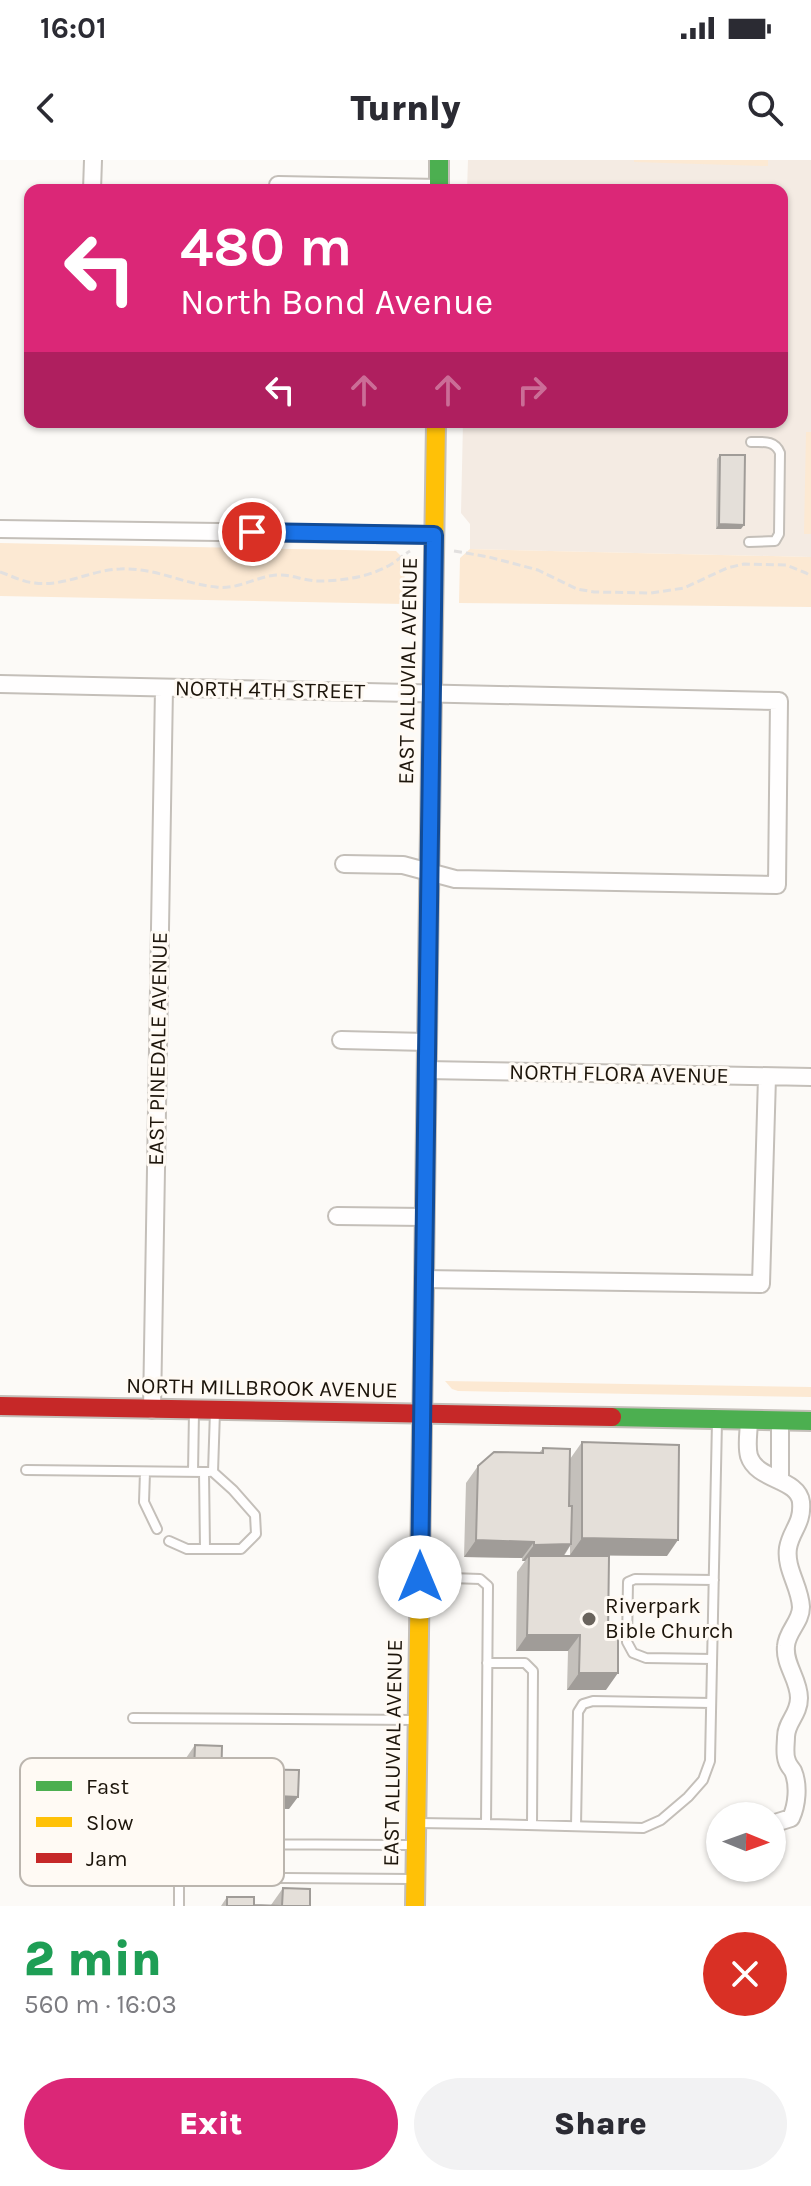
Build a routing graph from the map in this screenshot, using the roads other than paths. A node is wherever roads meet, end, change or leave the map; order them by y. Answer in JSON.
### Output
{"nodes":[{"id":1,"x":93,"y":160,"type":"edge"},
{"id":2,"x":439,"y":160,"type":"edge"},
{"id":3,"x":92,"y":184,"type":"edge"},
{"id":4,"x":439,"y":184,"type":"edge"},
{"id":5,"x":436,"y":428,"type":"edge"},
{"id":6,"x":751,"y":442,"type":"dead end"},
{"id":7,"x":0,"y":529,"type":"edge"},
{"id":8,"x":434,"y":535,"type":"junction"},
{"id":9,"x":749,"y":542,"type":"dead end"},
{"id":10,"x":0,"y":684,"type":"edge"},
{"id":11,"x":164,"y":688,"type":"junction"},
{"id":12,"x":432,"y":694,"type":"junction"},
{"id":13,"x":344,"y":864,"type":"dead end"},
{"id":14,"x":429,"y":872,"type":"junction"},
{"id":15,"x":341,"y":1040,"type":"dead end"},
{"id":16,"x":427,"y":1042,"type":"junction"},
{"id":17,"x":426,"y":1070,"type":"junction"},
{"id":18,"x":767,"y":1077,"type":"junction"},
{"id":19,"x":811,"y":1077,"type":"edge"},
{"id":20,"x":337,"y":1216,"type":"dead end"},
{"id":21,"x":424,"y":1217,"type":"junction"},
{"id":22,"x":423,"y":1279,"type":"junction"},
{"id":23,"x":0,"y":1406,"type":"edge"},
{"id":24,"x":152,"y":1410,"type":"junction"},
{"id":25,"x":194,"y":1411,"type":"junction"},
{"id":26,"x":215,"y":1411,"type":"junction"},
{"id":27,"x":421,"y":1414,"type":"junction"},
{"id":28,"x":717,"y":1419,"type":"junction"},
{"id":29,"x":749,"y":1420,"type":"junction"},
{"id":30,"x":780,"y":1420,"type":"junction"},
{"id":31,"x":811,"y":1421,"type":"edge"},
{"id":32,"x":26,"y":1470,"type":"dead end"},
{"id":33,"x":145,"y":1472,"type":"junction"},
{"id":34,"x":193,"y":1472,"type":"junction"},
{"id":35,"x":209,"y":1472,"type":"junction"},
{"id":36,"x":780,"y":1481,"type":"junction"},
{"id":37,"x":157,"y":1529,"type":"dead end"},
{"id":38,"x":169,"y":1541,"type":"dead end"},
{"id":39,"x":205,"y":1549,"type":"junction"},
{"id":40,"x":420,"y":1577,"type":"junction"},
{"id":41,"x":714,"y":1580,"type":"junction"},
{"id":42,"x":712,"y":1659,"type":"junction"},
{"id":43,"x":487,"y":1663,"type":"junction"},
{"id":44,"x":711,"y":1703,"type":"junction"},
{"id":45,"x":133,"y":1718,"type":"dead end"},
{"id":46,"x":418,"y":1720,"type":"junction"},
{"id":47,"x":786,"y":1820,"type":"edge"},
{"id":48,"x":416,"y":1823,"type":"junction"},
{"id":49,"x":486,"y":1824,"type":"junction"},
{"id":50,"x":532,"y":1825,"type":"junction"},
{"id":51,"x":576,"y":1826,"type":"junction"},
{"id":52,"x":416,"y":1845,"type":"junction"},
{"id":53,"x":284,"y":1846,"type":"edge"},
{"id":54,"x":284,"y":1878,"type":"edge"},
{"id":55,"x":416,"y":1879,"type":"junction"},
{"id":56,"x":415,"y":1906,"type":"edge"}],
"edges":[{"from":1,"to":3,"type":"street"},
{"from":2,"to":4,"type":"main road"},
{"from":5,"to":8,"type":"main road","name":"EAST ALLUVIAL AVENUE"},
{"from":6,"to":9,"type":"lane"},
{"from":7,"to":8,"type":"street"},
{"from":8,"to":12,"type":"main road","name":"EAST ALLUVIAL AVENUE"},
{"from":10,"to":11,"type":"street","name":"NORTH 4TH STREET"},
{"from":11,"to":12,"type":"street","name":"NORTH 4TH STREET"},
{"from":11,"to":24,"type":"street","name":"EAST PINEDALE AVENUE"},
{"from":12,"to":14,"type":"main road","name":"EAST ALLUVIAL AVENUE"},
{"from":12,"to":14,"type":"street","name":"NORTH 4TH STREET"},
{"from":13,"to":14,"type":"street"},
{"from":14,"to":16,"type":"main road","name":"EAST ALLUVIAL AVENUE"},
{"from":15,"to":16,"type":"street"},
{"from":16,"to":17,"type":"main road","name":"EAST ALLUVIAL AVENUE"},
{"from":17,"to":18,"type":"street","name":"NORTH FLORA AVENUE"},
{"from":17,"to":21,"type":"main road","name":"EAST ALLUVIAL AVENUE"},
{"from":18,"to":19,"type":"street","name":"NORTH FLORA AVENUE"},
{"from":18,"to":22,"type":"street"},
{"from":20,"to":21,"type":"street"},
{"from":21,"to":22,"type":"main road","name":"EAST ALLUVIAL AVENUE"},
{"from":22,"to":27,"type":"main road","name":"EAST ALLUVIAL AVENUE"},
{"from":23,"to":24,"type":"main road","name":"NORTH MILLBROOK AVENUE"},
{"from":24,"to":25,"type":"main road","name":"NORTH MILLBROOK AVENUE"},
{"from":25,"to":26,"type":"main road","name":"NORTH MILLBROOK AVENUE"},
{"from":25,"to":34,"type":"lane"},
{"from":26,"to":27,"type":"main road","name":"NORTH MILLBROOK AVENUE"},
{"from":26,"to":35,"type":"lane"},
{"from":27,"to":28,"type":"main road","name":"NORTH MILLBROOK AVENUE"},
{"from":27,"to":40,"type":"main road","name":"EAST ALLUVIAL AVENUE"},
{"from":28,"to":29,"type":"main road","name":"NORTH MILLBROOK AVENUE"},
{"from":28,"to":41,"type":"lane"},
{"from":29,"to":30,"type":"main road","name":"NORTH MILLBROOK AVENUE"},
{"from":29,"to":36,"type":"street"},
{"from":30,"to":31,"type":"main road","name":"NORTH MILLBROOK AVENUE"},
{"from":30,"to":36,"type":"street"},
{"from":32,"to":33,"type":"lane"},
{"from":33,"to":34,"type":"lane"},
{"from":33,"to":37,"type":"lane"},
{"from":34,"to":35,"type":"lane"},
{"from":35,"to":39,"type":"lane"},
{"from":35,"to":39,"type":"lane"},
{"from":36,"to":47,"type":"street"},
{"from":38,"to":39,"type":"lane"},
{"from":40,"to":43,"type":"lane"},
{"from":40,"to":46,"type":"main road","name":"EAST ALLUVIAL AVENUE"},
{"from":41,"to":42,"type":"lane"},
{"from":41,"to":42,"type":"lane"},
{"from":42,"to":44,"type":"lane"},
{"from":43,"to":49,"type":"lane"},
{"from":43,"to":50,"type":"lane"},
{"from":44,"to":51,"type":"lane"},
{"from":44,"to":51,"type":"lane"},
{"from":45,"to":46,"type":"lane"},
{"from":46,"to":48,"type":"main road","name":"EAST ALLUVIAL AVENUE"},
{"from":48,"to":49,"type":"lane"},
{"from":48,"to":52,"type":"main road","name":"EAST ALLUVIAL AVENUE"},
{"from":49,"to":50,"type":"lane"},
{"from":50,"to":51,"type":"lane"},
{"from":52,"to":53,"type":"lane"},
{"from":52,"to":55,"type":"main road","name":"EAST ALLUVIAL AVENUE"},
{"from":54,"to":55,"type":"lane"},
{"from":55,"to":56,"type":"main road","name":"EAST ALLUVIAL AVENUE"}]}
